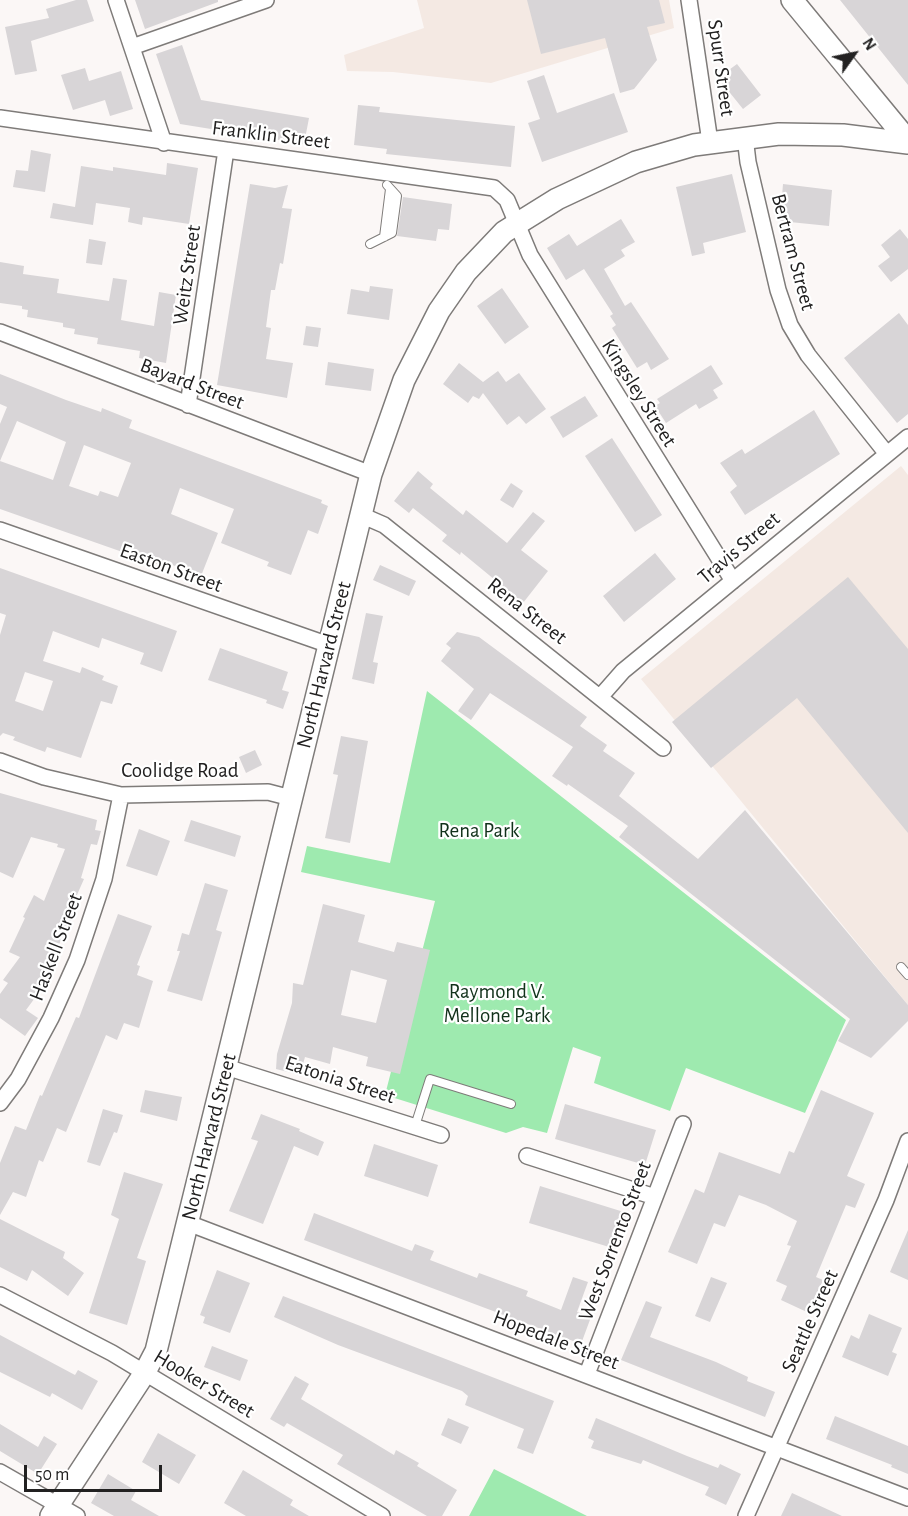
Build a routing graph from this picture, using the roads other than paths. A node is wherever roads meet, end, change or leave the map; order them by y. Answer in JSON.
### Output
{"nodes":[{"id":1,"x":116,"y":0,"type":"edge"},
{"id":2,"x":267,"y":0,"type":"edge"},
{"id":3,"x":689,"y":0,"type":"edge"},
{"id":4,"x":792,"y":0,"type":"edge"},
{"id":5,"x":132,"y":47,"type":"junction"},
{"id":6,"x":0,"y":118,"type":"edge"},
{"id":7,"x":745,"y":137,"type":"junction"},
{"id":8,"x":710,"y":142,"type":"junction"},
{"id":9,"x":908,"y":142,"type":"edge"},
{"id":10,"x":164,"y":143,"type":"junction"},
{"id":11,"x":226,"y":150,"type":"junction"},
{"id":12,"x":388,"y":187,"type":"dead end"},
{"id":13,"x":517,"y":223,"type":"junction"},
{"id":14,"x":370,"y":244,"type":"dead end"},
{"id":15,"x":0,"y":332,"type":"edge"},
{"id":16,"x":188,"y":405,"type":"junction"},
{"id":17,"x":908,"y":437,"type":"edge"},
{"id":18,"x":887,"y":454,"type":"junction"},
{"id":19,"x":370,"y":474,"type":"junction"},
{"id":20,"x":361,"y":515,"type":"junction"},
{"id":21,"x":0,"y":530,"type":"edge"},
{"id":22,"x":733,"y":581,"type":"junction"},
{"id":23,"x":329,"y":645,"type":"junction"},
{"id":24,"x":601,"y":696,"type":"junction"},
{"id":25,"x":663,"y":748,"type":"dead end"},
{"id":26,"x":0,"y":761,"type":"edge"},
{"id":27,"x":121,"y":795,"type":"junction"},
{"id":28,"x":291,"y":798,"type":"junction"},
{"id":29,"x":901,"y":967,"type":"dead end"},
{"id":30,"x":908,"y":975,"type":"edge"},
{"id":31,"x":226,"y":1067,"type":"junction"},
{"id":32,"x":0,"y":1103,"type":"edge"},
{"id":33,"x":511,"y":1104,"type":"dead end"},
{"id":34,"x":683,"y":1124,"type":"dead end"},
{"id":35,"x":415,"y":1126,"type":"junction"},
{"id":36,"x":441,"y":1135,"type":"dead end"},
{"id":37,"x":908,"y":1142,"type":"edge"},
{"id":38,"x":527,"y":1156,"type":"dead end"},
{"id":39,"x":655,"y":1197,"type":"junction"},
{"id":40,"x":188,"y":1223,"type":"junction"},
{"id":41,"x":0,"y":1295,"type":"edge"},
{"id":42,"x":144,"y":1374,"type":"junction"},
{"id":43,"x":587,"y":1374,"type":"junction"},
{"id":44,"x":776,"y":1448,"type":"junction"},
{"id":45,"x":0,"y":1472,"type":"edge"},
{"id":46,"x":908,"y":1498,"type":"edge"},
{"id":47,"x":54,"y":1511,"type":"edge"},
{"id":48,"x":77,"y":1516,"type":"edge"},
{"id":49,"x":382,"y":1516,"type":"edge"},
{"id":50,"x":746,"y":1516,"type":"edge"}],
"edges":[{"from":1,"to":5,"type":"street"},
{"from":2,"to":5,"type":"street"},
{"from":3,"to":8,"type":"street","name":"Spurr Street"},
{"from":4,"to":9,"type":"main road"},
{"from":5,"to":10,"type":"street"},
{"from":6,"to":10,"type":"street","name":"Franklin Street"},
{"from":7,"to":8,"type":"main road","name":"North Harvard Street"},
{"from":7,"to":9,"type":"main road","name":"North Harvard Street"},
{"from":7,"to":18,"type":"street","name":"Bertram Street"},
{"from":8,"to":13,"type":"main road","name":"North Harvard Street"},
{"from":10,"to":11,"type":"street","name":"Franklin Street"},
{"from":11,"to":13,"type":"street","name":"Franklin Street"},
{"from":11,"to":16,"type":"street","name":"Weitz Street"},
{"from":12,"to":14,"type":"lane"},
{"from":13,"to":19,"type":"main road","name":"North Harvard Street"},
{"from":13,"to":22,"type":"street","name":"Kingsley Street"},
{"from":15,"to":16,"type":"street","name":"Bayard Street"},
{"from":16,"to":19,"type":"street","name":"Bayard Street"},
{"from":17,"to":18,"type":"street","name":"Travis Street"},
{"from":18,"to":22,"type":"street","name":"Travis Street"},
{"from":19,"to":20,"type":"main road","name":"North Harvard Street"},
{"from":20,"to":23,"type":"main road","name":"North Harvard Street"},
{"from":20,"to":24,"type":"street","name":"Rena Street"},
{"from":21,"to":23,"type":"street","name":"Easton Street"},
{"from":22,"to":24,"type":"street","name":"Travis Street"},
{"from":23,"to":28,"type":"main road","name":"North Harvard Street"},
{"from":24,"to":25,"type":"street","name":"Rena Street"},
{"from":26,"to":27,"type":"street","name":"Coolidge Road"},
{"from":27,"to":28,"type":"street","name":"Coolidge Road"},
{"from":27,"to":32,"type":"street","name":"Haskell Street"},
{"from":28,"to":31,"type":"main road","name":"North Harvard Street"},
{"from":29,"to":30,"type":"lane"},
{"from":31,"to":35,"type":"street","name":"Eatonia Street"},
{"from":31,"to":40,"type":"main road","name":"North Harvard Street"},
{"from":33,"to":35,"type":"lane"},
{"from":34,"to":39,"type":"street","name":"West Sorrento Street"},
{"from":35,"to":36,"type":"street","name":"Eatonia Street"},
{"from":37,"to":44,"type":"street","name":"Seattle Street"},
{"from":38,"to":39,"type":"street"},
{"from":39,"to":43,"type":"street","name":"West Sorrento Street"},
{"from":40,"to":42,"type":"main road","name":"North Harvard Street"},
{"from":40,"to":43,"type":"street","name":"Hopedale Street"},
{"from":41,"to":42,"type":"street","name":"Hooker Street"},
{"from":42,"to":47,"type":"main road","name":"North Harvard Street"},
{"from":42,"to":49,"type":"street","name":"Hooker Street"},
{"from":43,"to":44,"type":"street","name":"Hopedale Street"},
{"from":44,"to":46,"type":"street","name":"Hopedale Street"},
{"from":44,"to":50,"type":"street","name":"Seattle Street"},
{"from":45,"to":47,"type":"street"},
{"from":47,"to":48,"type":"street"}]}
